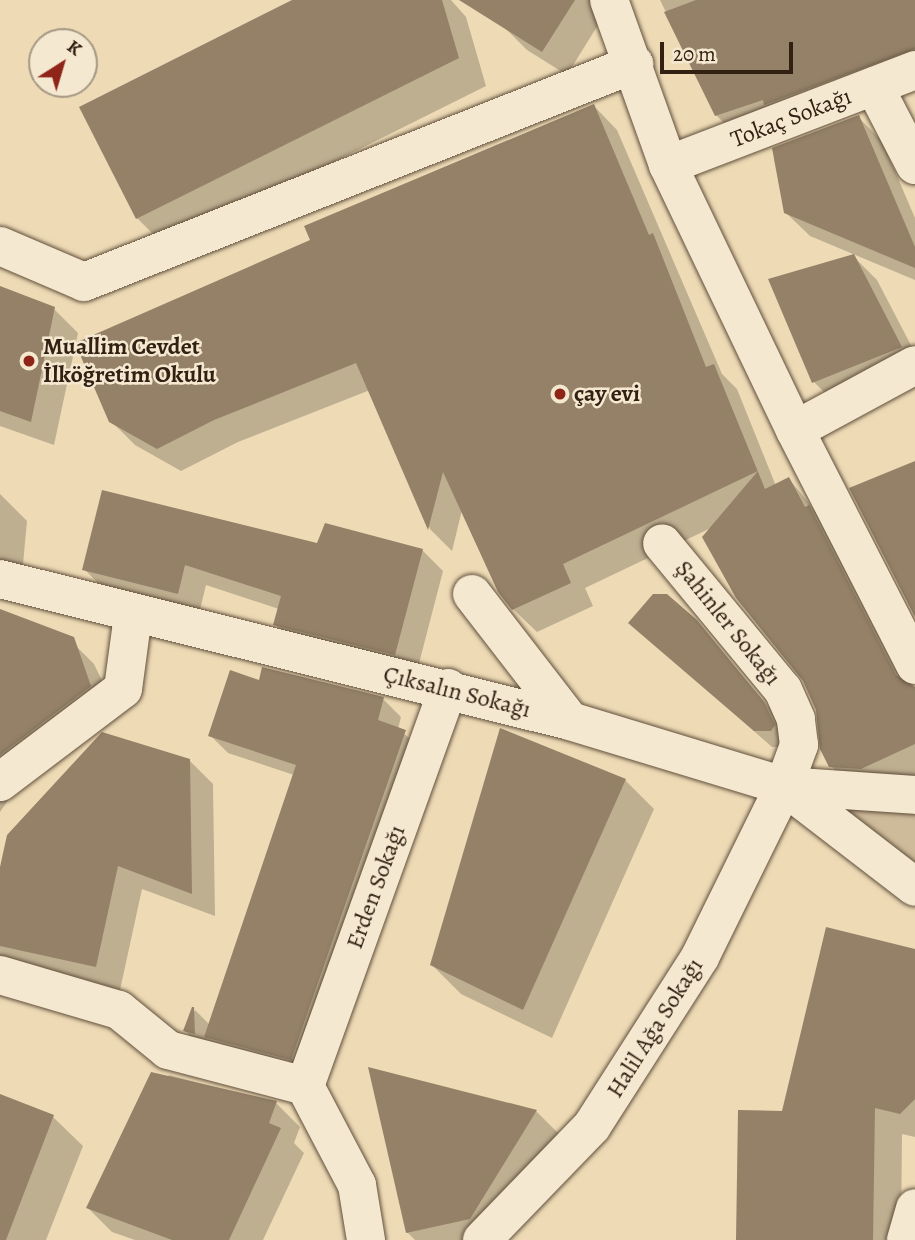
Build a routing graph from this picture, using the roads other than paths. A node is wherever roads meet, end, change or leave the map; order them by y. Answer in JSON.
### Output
{"nodes":[{"id":1,"x":611,"y":1,"type":"edge"},
{"id":2,"x":634,"y":64,"type":"junction"},
{"id":3,"x":915,"y":70,"type":"edge"},
{"id":4,"x":874,"y":86,"type":"junction"},
{"id":5,"x":668,"y":165,"type":"junction"},
{"id":6,"x":915,"y":165,"type":"edge"},
{"id":7,"x":0,"y":246,"type":"edge"},
{"id":8,"x":915,"y":365,"type":"edge"},
{"id":9,"x":794,"y":430,"type":"junction"},
{"id":10,"x":662,"y":543,"type":"dead end"},
{"id":11,"x":0,"y":579,"type":"edge"},
{"id":12,"x":472,"y":594,"type":"dead end"},
{"id":13,"x":133,"y":615,"type":"junction"},
{"id":14,"x":915,"y":665,"type":"edge"},
{"id":15,"x":448,"y":688,"type":"junction"},
{"id":16,"x":570,"y":721,"type":"junction"},
{"id":17,"x":0,"y":782,"type":"edge"},
{"id":18,"x":784,"y":786,"type":"junction"},
{"id":19,"x":915,"y":794,"type":"edge"},
{"id":20,"x":915,"y":887,"type":"edge"},
{"id":21,"x":0,"y":975,"type":"edge"},
{"id":22,"x":305,"y":1086,"type":"junction"},
{"id":23,"x":915,"y":1208,"type":"edge"},
{"id":24,"x":366,"y":1240,"type":"edge"},
{"id":25,"x":482,"y":1240,"type":"edge"},
{"id":26,"x":906,"y":1240,"type":"edge"}],
"edges":[{"from":1,"to":2,"type":"street"},
{"from":2,"to":5,"type":"street"},
{"from":2,"to":7,"type":"street"},
{"from":3,"to":4,"type":"street","name":"Tokaç Sokağı"},
{"from":4,"to":5,"type":"street","name":"Tokaç Sokağı"},
{"from":4,"to":6,"type":"street"},
{"from":5,"to":9,"type":"street"},
{"from":8,"to":9,"type":"street"},
{"from":9,"to":14,"type":"street"},
{"from":10,"to":18,"type":"street","name":"Şahinler Sokağı"},
{"from":11,"to":13,"type":"street","name":"Çıksalın Sokağı"},
{"from":12,"to":16,"type":"street"},
{"from":13,"to":15,"type":"street","name":"Çıksalın Sokağı"},
{"from":13,"to":17,"type":"street"},
{"from":15,"to":16,"type":"street","name":"Çıksalın Sokağı"},
{"from":15,"to":22,"type":"street","name":"Erden Sokağı"},
{"from":16,"to":18,"type":"street","name":"Çıksalın Sokağı"},
{"from":18,"to":19,"type":"street","name":"Çıksalın Sokağı"},
{"from":18,"to":20,"type":"street"},
{"from":18,"to":25,"type":"street","name":"Halil Ağa Sokağı"},
{"from":21,"to":22,"type":"street"},
{"from":22,"to":24,"type":"street"},
{"from":23,"to":26,"type":"street"}]}
